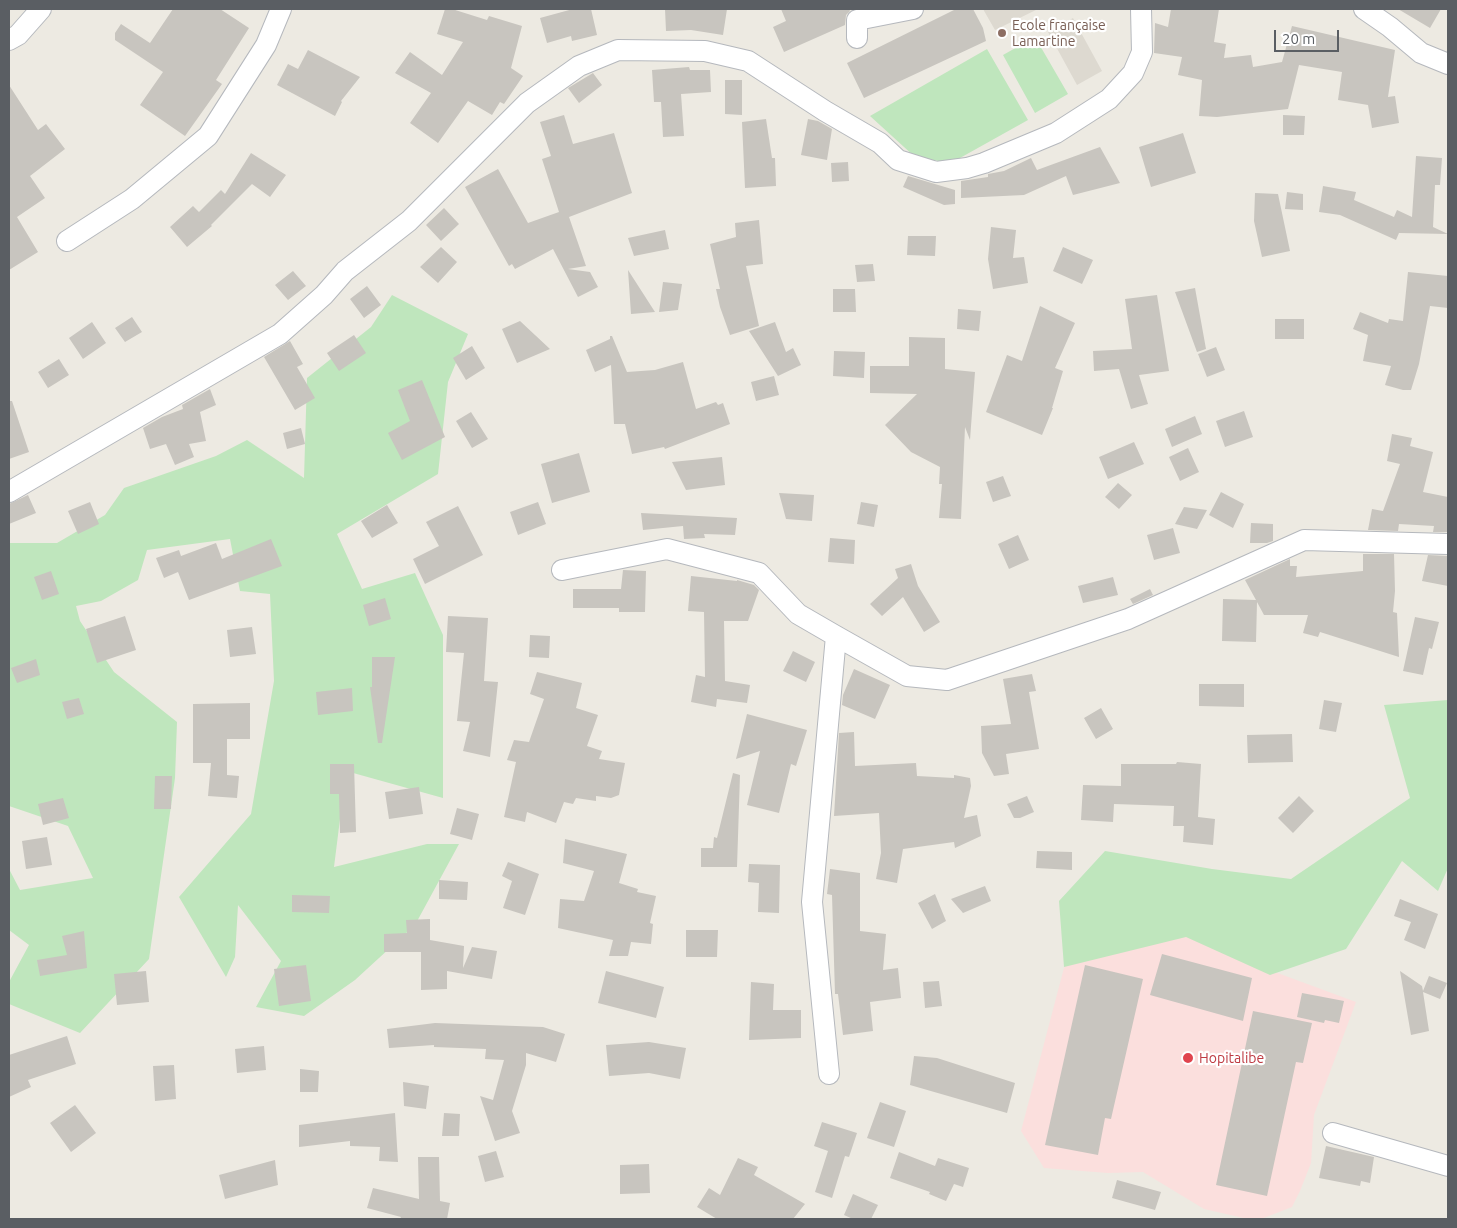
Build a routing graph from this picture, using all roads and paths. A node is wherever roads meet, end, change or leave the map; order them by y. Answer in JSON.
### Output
{"nodes":[{"id":1,"x":41,"y":9,"type":"edge"},
{"id":2,"x":282,"y":9,"type":"edge"},
{"id":3,"x":913,"y":9,"type":"edge"},
{"id":4,"x":1141,"y":9,"type":"edge"},
{"id":5,"x":1364,"y":9,"type":"edge"},
{"id":6,"x":857,"y":38,"type":"dead end"},
{"id":7,"x":9,"y":40,"type":"edge"},
{"id":8,"x":1448,"y":64,"type":"edge"},
{"id":9,"x":67,"y":241,"type":"dead end"},
{"id":10,"x":9,"y":492,"type":"edge"},
{"id":11,"x":1448,"y":544,"type":"edge"},
{"id":12,"x":562,"y":570,"type":"dead end"},
{"id":13,"x":836,"y":636,"type":"junction"},
{"id":14,"x":829,"y":1074,"type":"dead end"},
{"id":15,"x":1333,"y":1133,"type":"dead end"},
{"id":16,"x":1448,"y":1166,"type":"edge"}],
"edges":[{"from":1,"to":7,"type":"street"},
{"from":2,"to":9,"type":"street"},
{"from":3,"to":6,"type":"street"},
{"from":4,"to":10,"type":"street"},
{"from":5,"to":8,"type":"street"},
{"from":11,"to":13,"type":"street"},
{"from":12,"to":13,"type":"street"},
{"from":13,"to":14,"type":"street"},
{"from":15,"to":16,"type":"street"}]}
